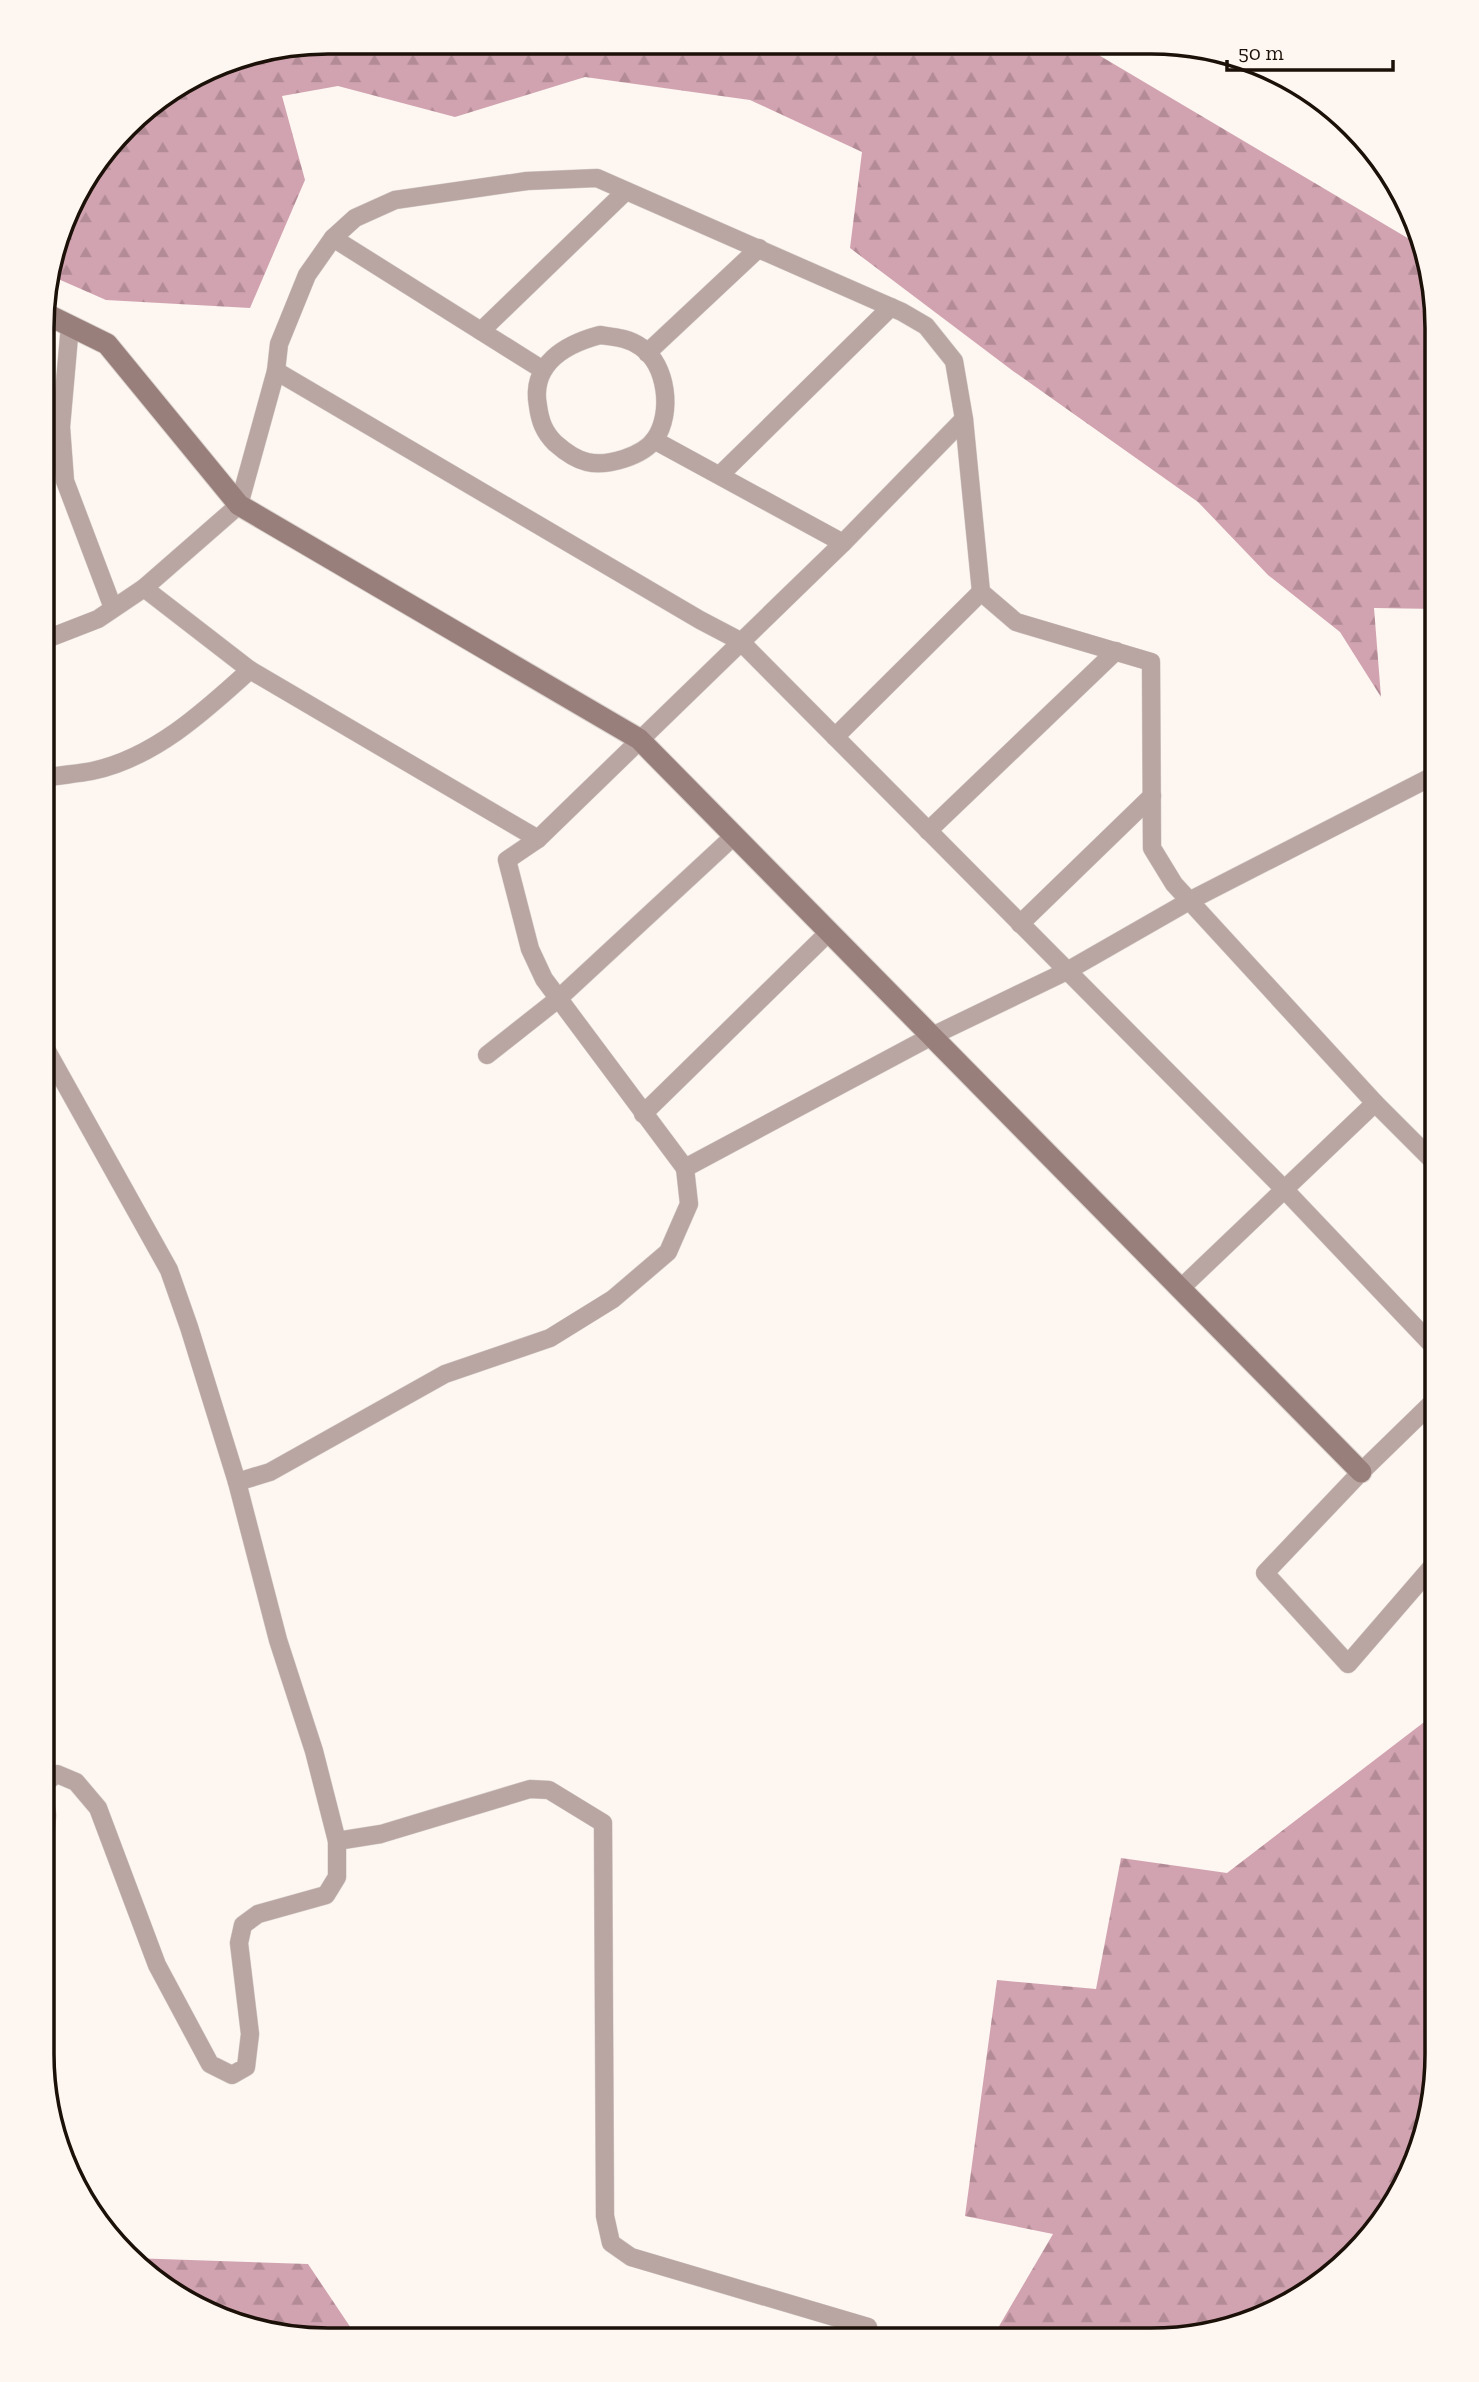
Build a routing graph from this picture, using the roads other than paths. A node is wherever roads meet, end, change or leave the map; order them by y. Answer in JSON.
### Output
{"nodes":[{"id":1,"x":626,"y":191,"type":"junction"},
{"id":2,"x":333,"y":239,"type":"junction"},
{"id":3,"x":759,"y":248,"type":"junction"},
{"id":4,"x":891,"y":307,"type":"junction"},
{"id":5,"x":55,"y":318,"type":"edge"},
{"id":6,"x":70,"y":325,"type":"junction"},
{"id":7,"x":481,"y":331,"type":"junction"},
{"id":8,"x":647,"y":353,"type":"junction"},
{"id":9,"x":543,"y":370,"type":"junction"},
{"id":10,"x":276,"y":371,"type":"junction"},
{"id":11,"x":964,"y":419,"type":"junction"},
{"id":12,"x":654,"y":440,"type":"junction"},
{"id":13,"x":720,"y":475,"type":"junction"},
{"id":14,"x":239,"y":505,"type":"junction"},
{"id":15,"x":843,"y":543,"type":"junction"},
{"id":16,"x":144,"y":588,"type":"junction"},
{"id":17,"x":981,"y":592,"type":"junction"},
{"id":18,"x":113,"y":608,"type":"junction"},
{"id":19,"x":54,"y":636,"type":"edge"},
{"id":20,"x":740,"y":641,"type":"junction"},
{"id":21,"x":1116,"y":652,"type":"junction"},
{"id":22,"x":250,"y":670,"type":"junction"},
{"id":23,"x":835,"y":737,"type":"junction"},
{"id":24,"x":639,"y":739,"type":"junction"},
{"id":25,"x":54,"y":776,"type":"edge"},
{"id":26,"x":1425,"y":780,"type":"edge"},
{"id":27,"x":1152,"y":796,"type":"junction"},
{"id":28,"x":928,"y":831,"type":"junction"},
{"id":29,"x":734,"y":836,"type":"junction"},
{"id":30,"x":538,"y":839,"type":"junction"},
{"id":31,"x":1191,"y":900,"type":"junction"},
{"id":32,"x":1020,"y":924,"type":"junction"},
{"id":33,"x":828,"y":933,"type":"junction"},
{"id":34,"x":1067,"y":971,"type":"junction"},
{"id":35,"x":558,"y":999,"type":"junction"},
{"id":36,"x":930,"y":1037,"type":"junction"},
{"id":37,"x":486,"y":1055,"type":"dead end"},
{"id":38,"x":54,"y":1064,"type":"edge"},
{"id":39,"x":1375,"y":1103,"type":"junction"},
{"id":40,"x":643,"y":1114,"type":"junction"},
{"id":41,"x":1425,"y":1153,"type":"edge"},
{"id":42,"x":685,"y":1168,"type":"junction"},
{"id":43,"x":1284,"y":1189,"type":"junction"},
{"id":44,"x":1180,"y":1289,"type":"junction"},
{"id":45,"x":1425,"y":1337,"type":"edge"},
{"id":46,"x":1425,"y":1410,"type":"edge"},
{"id":47,"x":1361,"y":1472,"type":"junction"},
{"id":48,"x":237,"y":1482,"type":"junction"},
{"id":49,"x":1425,"y":1575,"type":"edge"},
{"id":50,"x":54,"y":1776,"type":"edge"},
{"id":51,"x":337,"y":1841,"type":"junction"},
{"id":52,"x":868,"y":2327,"type":"dead end"}],
"edges":[{"from":1,"to":2,"type":"street"},
{"from":1,"to":3,"type":"street"},
{"from":1,"to":7,"type":"street"},
{"from":2,"to":7,"type":"street"},
{"from":2,"to":10,"type":"street"},
{"from":3,"to":4,"type":"street"},
{"from":3,"to":8,"type":"street"},
{"from":4,"to":11,"type":"street"},
{"from":4,"to":13,"type":"street"},
{"from":5,"to":6,"type":"street"},
{"from":6,"to":14,"type":"street"},
{"from":6,"to":18,"type":"street"},
{"from":7,"to":9,"type":"street"},
{"from":8,"to":9,"type":"street"},
{"from":8,"to":12,"type":"street"},
{"from":9,"to":12,"type":"street"},
{"from":10,"to":14,"type":"street"},
{"from":10,"to":20,"type":"street"},
{"from":11,"to":15,"type":"street"},
{"from":11,"to":17,"type":"street"},
{"from":12,"to":13,"type":"street"},
{"from":13,"to":15,"type":"street"},
{"from":14,"to":16,"type":"street"},
{"from":14,"to":24,"type":"street"},
{"from":15,"to":20,"type":"street"},
{"from":16,"to":18,"type":"street"},
{"from":16,"to":22,"type":"street"},
{"from":17,"to":21,"type":"street"},
{"from":17,"to":23,"type":"street"},
{"from":18,"to":19,"type":"street"},
{"from":20,"to":23,"type":"street"},
{"from":20,"to":24,"type":"street"},
{"from":21,"to":27,"type":"street"},
{"from":21,"to":28,"type":"street"},
{"from":22,"to":25,"type":"street"},
{"from":22,"to":30,"type":"street"},
{"from":23,"to":28,"type":"street"},
{"from":24,"to":29,"type":"street"},
{"from":24,"to":30,"type":"street"},
{"from":26,"to":31,"type":"street"},
{"from":27,"to":31,"type":"street"},
{"from":27,"to":32,"type":"street"},
{"from":28,"to":32,"type":"street"},
{"from":29,"to":33,"type":"street"},
{"from":29,"to":35,"type":"street"},
{"from":30,"to":35,"type":"street"},
{"from":31,"to":34,"type":"street"},
{"from":31,"to":39,"type":"street"},
{"from":32,"to":34,"type":"street"},
{"from":33,"to":36,"type":"street"},
{"from":33,"to":40,"type":"street"},
{"from":34,"to":36,"type":"street"},
{"from":34,"to":43,"type":"street"},
{"from":35,"to":37,"type":"street"},
{"from":35,"to":40,"type":"street"},
{"from":36,"to":42,"type":"street"},
{"from":36,"to":44,"type":"street"},
{"from":38,"to":48,"type":"street"},
{"from":39,"to":41,"type":"street"},
{"from":39,"to":43,"type":"street"},
{"from":40,"to":42,"type":"street"},
{"from":42,"to":48,"type":"street"},
{"from":43,"to":44,"type":"street"},
{"from":43,"to":45,"type":"street"},
{"from":44,"to":47,"type":"street"},
{"from":46,"to":47,"type":"street"},
{"from":47,"to":49,"type":"street"},
{"from":48,"to":51,"type":"street"},
{"from":50,"to":51,"type":"street"},
{"from":51,"to":52,"type":"street"}]}
